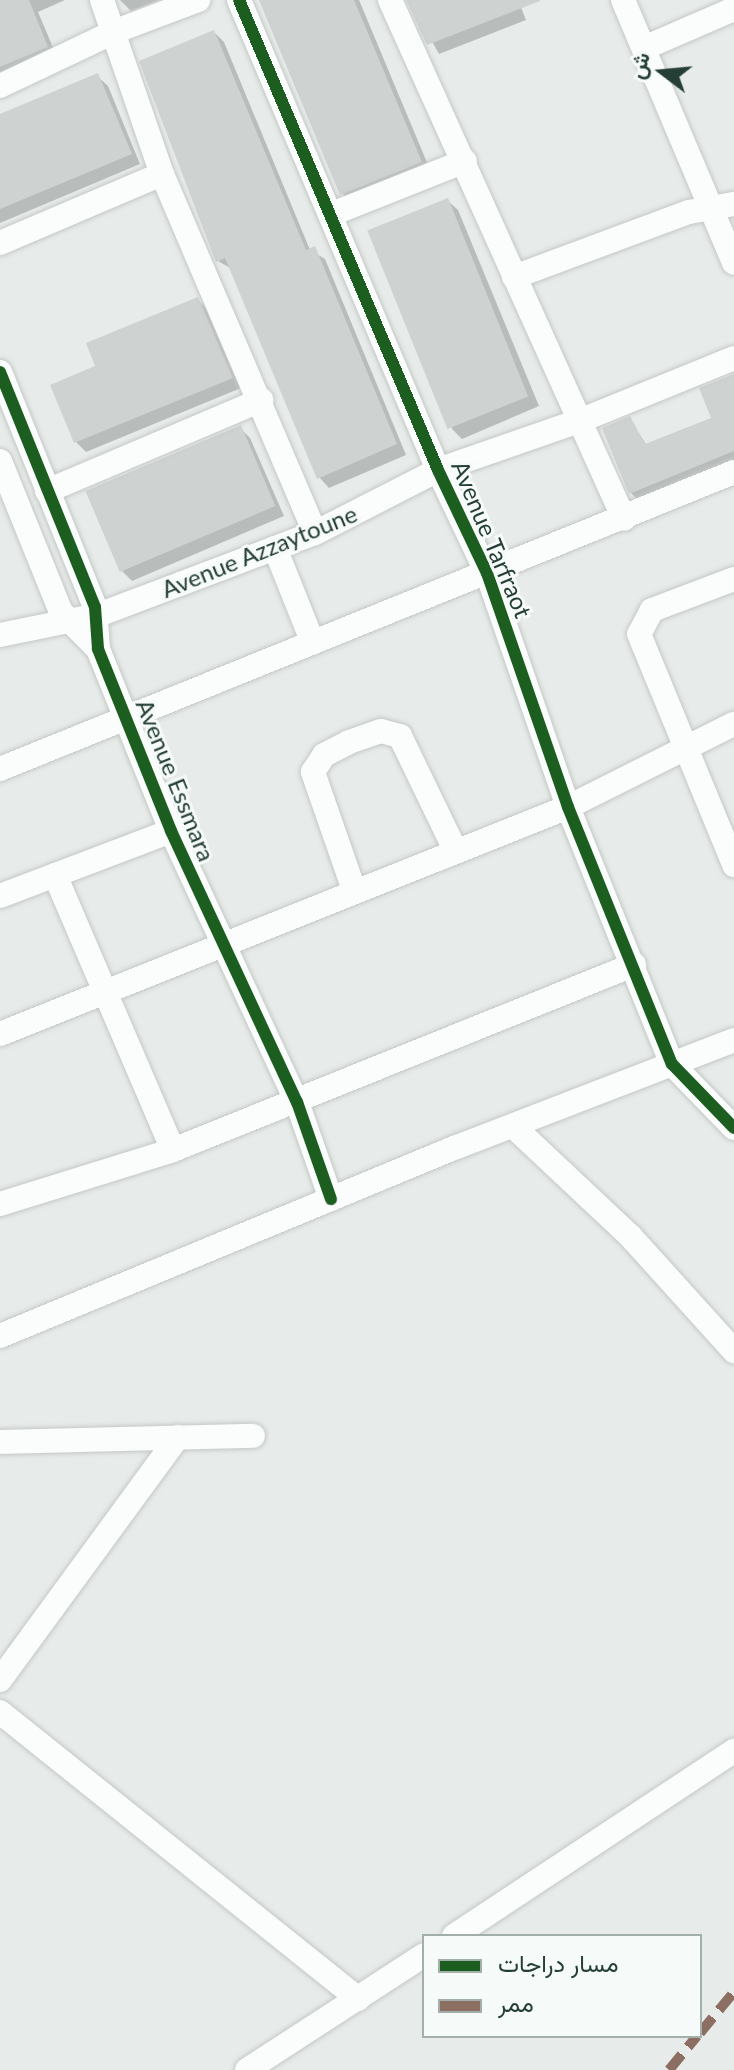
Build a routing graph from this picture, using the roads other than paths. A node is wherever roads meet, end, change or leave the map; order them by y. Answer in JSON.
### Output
{"nodes":[{"id":1,"x":102,"y":0,"type":"edge"},
{"id":2,"x":198,"y":0,"type":"edge"},
{"id":3,"x":239,"y":0,"type":"edge"},
{"id":4,"x":390,"y":0,"type":"edge"},
{"id":5,"x":623,"y":0,"type":"edge"},
{"id":6,"x":734,"y":9,"type":"edge"},
{"id":7,"x":116,"y":31,"type":"junction"},
{"id":8,"x":644,"y":48,"type":"junction"},
{"id":9,"x":0,"y":86,"type":"edge"},
{"id":10,"x":465,"y":161,"type":"junction"},
{"id":11,"x":162,"y":174,"type":"junction"},
{"id":12,"x":724,"y":206,"type":"edge"},
{"id":13,"x":332,"y":214,"type":"junction"},
{"id":14,"x":0,"y":243,"type":"edge"},
{"id":15,"x":734,"y":263,"type":"edge"},
{"id":16,"x":514,"y":277,"type":"junction"},
{"id":17,"x":734,"y":358,"type":"edge"},
{"id":18,"x":1,"y":377,"type":"edge"},
{"id":19,"x":261,"y":400,"type":"junction"},
{"id":20,"x":579,"y":421,"type":"junction"},
{"id":21,"x":0,"y":461,"type":"edge"},
{"id":22,"x":438,"y":470,"type":"junction"},
{"id":23,"x":734,"y":472,"type":"edge"},
{"id":24,"x":47,"y":491,"type":"junction"},
{"id":25,"x":624,"y":519,"type":"junction"},
{"id":26,"x":315,"y":533,"type":"junction"},
{"id":27,"x":275,"y":548,"type":"junction"},
{"id":28,"x":487,"y":573,"type":"junction"},
{"id":29,"x":734,"y":579,"type":"edge"},
{"id":30,"x":98,"y":615,"type":"junction"},
{"id":31,"x":67,"y":622,"type":"junction"},
{"id":32,"x":0,"y":635,"type":"edge"},
{"id":33,"x":313,"y":643,"type":"junction"},
{"id":34,"x":98,"y":649,"type":"junction"},
{"id":35,"x":128,"y":720,"type":"junction"},
{"id":36,"x":734,"y":724,"type":"edge"},
{"id":37,"x":684,"y":746,"type":"junction"},
{"id":38,"x":0,"y":769,"type":"edge"},
{"id":39,"x":568,"y":807,"type":"junction"},
{"id":40,"x":171,"y":831,"type":"junction"},
{"id":41,"x":455,"y":850,"type":"junction"},
{"id":42,"x":734,"y":865,"type":"edge"},
{"id":43,"x":55,"y":875,"type":"junction"},
{"id":44,"x":354,"y":890,"type":"junction"},
{"id":45,"x":0,"y":896,"type":"edge"},
{"id":46,"x":223,"y":942,"type":"junction"},
{"id":47,"x":634,"y":965,"type":"junction"},
{"id":48,"x":105,"y":992,"type":"junction"},
{"id":49,"x":0,"y":1034,"type":"edge"},
{"id":50,"x":734,"y":1040,"type":"edge"},
{"id":51,"x":672,"y":1064,"type":"junction"},
{"id":52,"x":297,"y":1102,"type":"junction"},
{"id":53,"x":515,"y":1128,"type":"junction"},
{"id":54,"x":734,"y":1128,"type":"edge"},
{"id":55,"x":173,"y":1150,"type":"junction"},
{"id":56,"x":331,"y":1199,"type":"junction"},
{"id":57,"x":0,"y":1204,"type":"edge"},
{"id":58,"x":0,"y":1336,"type":"edge"},
{"id":59,"x":730,"y":1338,"type":"edge"},
{"id":60,"x":253,"y":1436,"type":"dead end"},
{"id":61,"x":178,"y":1437,"type":"junction"},
{"id":62,"x":0,"y":1442,"type":"edge"},
{"id":63,"x":0,"y":1680,"type":"edge"},
{"id":64,"x":0,"y":1712,"type":"edge"},
{"id":65,"x":734,"y":1751,"type":"edge"},
{"id":66,"x":457,"y":1934,"type":"edge"},
{"id":67,"x":422,"y":1956,"type":"edge"},
{"id":68,"x":358,"y":1999,"type":"junction"},
{"id":69,"x":247,"y":2070,"type":"edge"}],
"edges":[{"from":1,"to":7,"type":"street"},
{"from":2,"to":7,"type":"street"},
{"from":3,"to":13,"type":"street","name":"Avenue Tarfraot"},
{"from":4,"to":10,"type":"street"},
{"from":5,"to":8,"type":"street"},
{"from":6,"to":8,"type":"street"},
{"from":7,"to":9,"type":"street"},
{"from":7,"to":11,"type":"street"},
{"from":8,"to":12,"type":"street"},
{"from":10,"to":13,"type":"street"},
{"from":10,"to":16,"type":"street"},
{"from":11,"to":14,"type":"street"},
{"from":11,"to":19,"type":"street"},
{"from":12,"to":15,"type":"street"},
{"from":12,"to":16,"type":"street"},
{"from":13,"to":22,"type":"street","name":"Avenue Tarfraot"},
{"from":16,"to":20,"type":"street"},
{"from":17,"to":20,"type":"street","name":"Avenue Azzaytoune"},
{"from":18,"to":24,"type":"street","name":"Avenue Essmara"},
{"from":19,"to":24,"type":"street"},
{"from":19,"to":26,"type":"street"},
{"from":20,"to":22,"type":"street","name":"Avenue Azzaytoune"},
{"from":20,"to":25,"type":"street"},
{"from":21,"to":31,"type":"street","name":"Avenue Essmara"},
{"from":22,"to":26,"type":"street","name":"Avenue Azzaytoune"},
{"from":22,"to":28,"type":"street","name":"Avenue Tarfraot"},
{"from":23,"to":25,"type":"street"},
{"from":24,"to":30,"type":"street","name":"Avenue Essmara"},
{"from":25,"to":28,"type":"street"},
{"from":26,"to":27,"type":"street","name":"Avenue Azzaytoune"},
{"from":27,"to":30,"type":"street","name":"Avenue Azzaytoune"},
{"from":27,"to":33,"type":"street"},
{"from":28,"to":33,"type":"street"},
{"from":28,"to":39,"type":"street","name":"Avenue Tarfraot"},
{"from":29,"to":37,"type":"street"},
{"from":30,"to":31,"type":"street","name":"Avenue Azzaytoune"},
{"from":30,"to":34,"type":"street","name":"Avenue Essmara"},
{"from":31,"to":32,"type":"street","name":"Avenue Azzaytoune"},
{"from":31,"to":34,"type":"street","name":"Avenue Essmara"},
{"from":33,"to":35,"type":"street"},
{"from":34,"to":35,"type":"street","name":"Avenue Essmara"},
{"from":35,"to":38,"type":"street"},
{"from":35,"to":40,"type":"street","name":"Avenue Essmara"},
{"from":36,"to":37,"type":"street"},
{"from":37,"to":39,"type":"street"},
{"from":37,"to":42,"type":"street"},
{"from":39,"to":41,"type":"street"},
{"from":39,"to":47,"type":"street","name":"Avenue Tarfraot"},
{"from":40,"to":43,"type":"street"},
{"from":40,"to":46,"type":"street","name":"Avenue Essmara"},
{"from":41,"to":44,"type":"street"},
{"from":41,"to":44,"type":"street"},
{"from":43,"to":45,"type":"street"},
{"from":43,"to":48,"type":"street"},
{"from":44,"to":46,"type":"street"},
{"from":46,"to":48,"type":"street"},
{"from":46,"to":52,"type":"street","name":"Avenue Essmara"},
{"from":47,"to":51,"type":"street","name":"Avenue Tarfraot"},
{"from":47,"to":52,"type":"street"},
{"from":48,"to":49,"type":"street"},
{"from":48,"to":55,"type":"street"},
{"from":50,"to":51,"type":"street"},
{"from":51,"to":53,"type":"street"},
{"from":51,"to":54,"type":"street","name":"Avenue Tarfraot"},
{"from":52,"to":55,"type":"street"},
{"from":52,"to":56,"type":"street","name":"Avenue Essmara"},
{"from":53,"to":56,"type":"street"},
{"from":53,"to":59,"type":"street"},
{"from":55,"to":57,"type":"street"},
{"from":56,"to":58,"type":"street"},
{"from":60,"to":61,"type":"street"},
{"from":61,"to":62,"type":"street"},
{"from":61,"to":63,"type":"street"},
{"from":64,"to":68,"type":"street"},
{"from":65,"to":66,"type":"street"},
{"from":67,"to":68,"type":"street"},
{"from":68,"to":69,"type":"street"}]}
